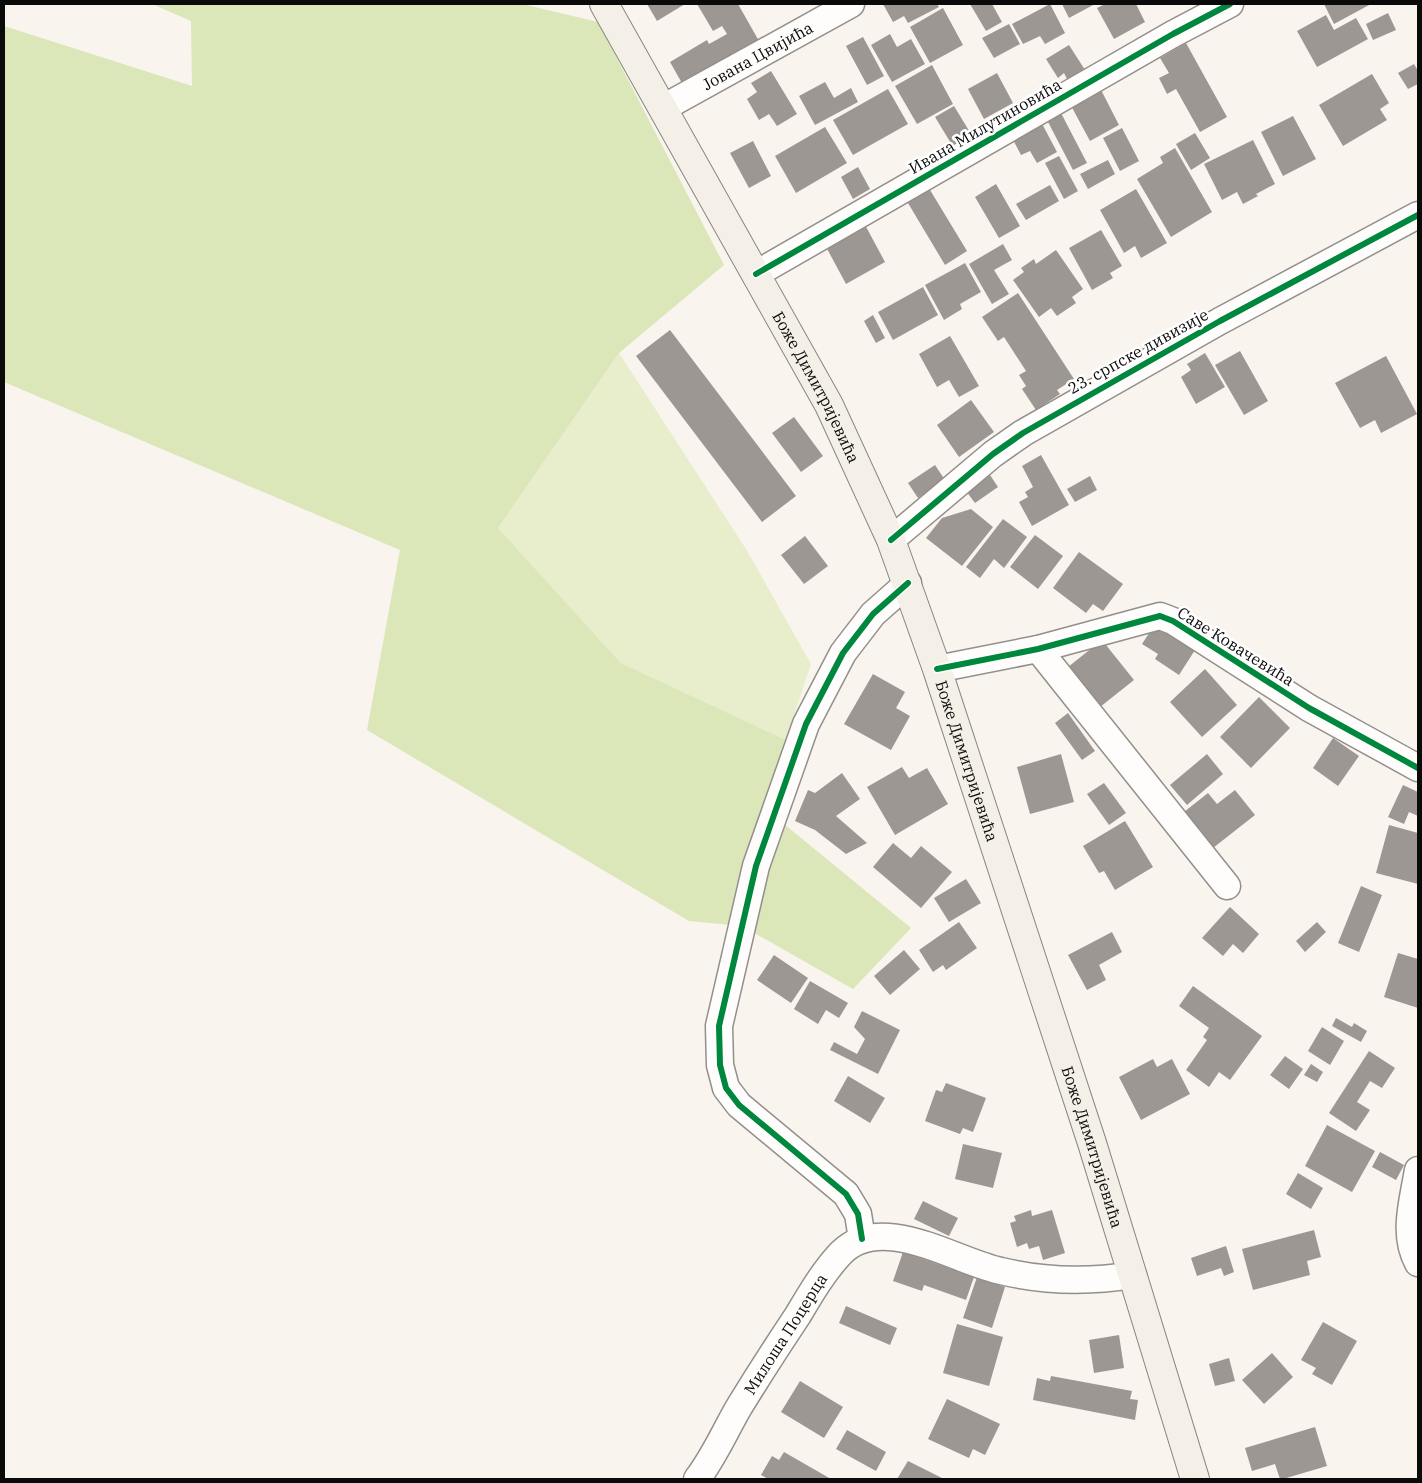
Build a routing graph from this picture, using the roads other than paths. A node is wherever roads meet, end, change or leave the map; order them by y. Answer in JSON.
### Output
{"nodes":[{"id":1,"x":604,"y":4,"type":"edge"},
{"id":2,"x":851,"y":4,"type":"edge"},
{"id":3,"x":1230,"y":4,"type":"edge"},
{"id":4,"x":663,"y":108,"type":"junction"},
{"id":5,"x":1418,"y":215,"type":"edge"},
{"id":6,"x":756,"y":274,"type":"junction"},
{"id":7,"x":891,"y":540,"type":"junction"},
{"id":8,"x":908,"y":582,"type":"junction"},
{"id":9,"x":1038,"y":649,"type":"junction"},
{"id":10,"x":937,"y":669,"type":"junction"},
{"id":11,"x":1418,"y":768,"type":"edge"},
{"id":12,"x":1227,"y":886,"type":"dead end"},
{"id":13,"x":1418,"y":1170,"type":"edge"},
{"id":14,"x":862,"y":1239,"type":"junction"},
{"id":15,"x":1418,"y":1263,"type":"edge"},
{"id":16,"x":1133,"y":1275,"type":"junction"},
{"id":17,"x":697,"y":1479,"type":"edge"},
{"id":18,"x":1196,"y":1479,"type":"edge"}],
"edges":[{"from":1,"to":4,"type":"main road","name":"Боже Димитријевића"},
{"from":2,"to":4,"type":"street","name":"Јована Цвијића"},
{"from":3,"to":6,"type":"street","name":"Ивана Милутиновића"},
{"from":4,"to":6,"type":"main road","name":"Боже Димитријевића"},
{"from":5,"to":7,"type":"street","name":"23. српске дивизије"},
{"from":6,"to":7,"type":"main road","name":"Боже Димитријевића"},
{"from":7,"to":8,"type":"main road","name":"Боже Димитријевића"},
{"from":8,"to":10,"type":"main road","name":"Боже Димитријевића"},
{"from":8,"to":14,"type":"street"},
{"from":9,"to":10,"type":"street","name":"Саве Ковачевића"},
{"from":9,"to":11,"type":"street","name":"Саве Ковачевића"},
{"from":9,"to":12,"type":"street"},
{"from":10,"to":16,"type":"main road","name":"Боже Димитријевића"},
{"from":13,"to":15,"type":"street"},
{"from":14,"to":16,"type":"street","name":"Милоша Поцерца"},
{"from":14,"to":17,"type":"street","name":"Милоша Поцерца"},
{"from":16,"to":18,"type":"main road","name":"Боже Димитријевића"}]}
